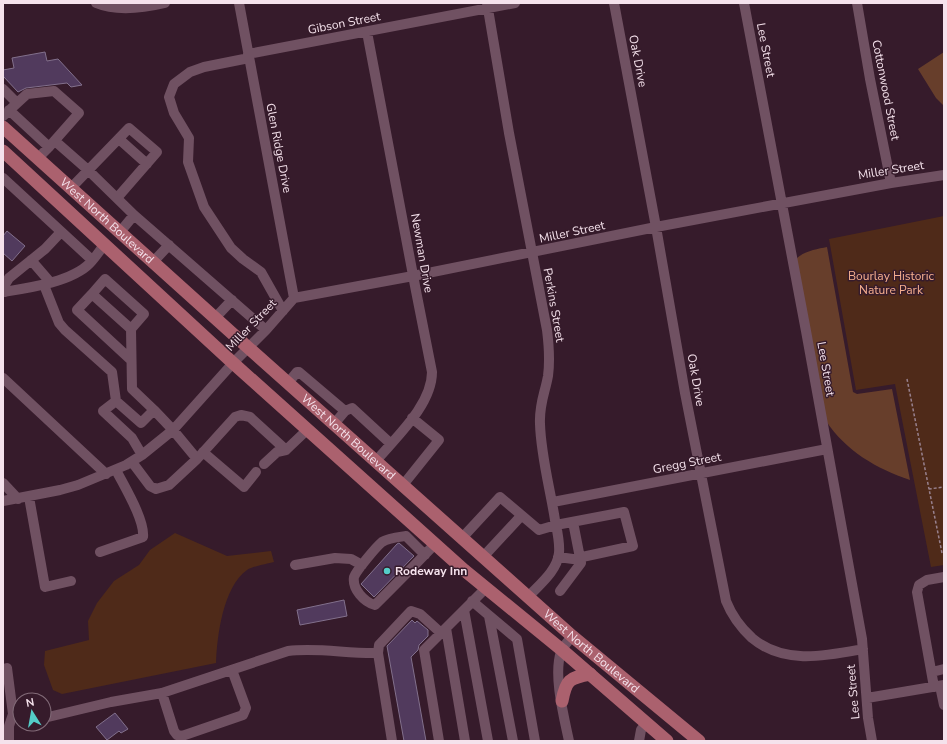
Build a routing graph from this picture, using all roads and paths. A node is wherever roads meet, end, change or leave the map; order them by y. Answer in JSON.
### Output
{"nodes":[{"id":1,"x":96,"y":3,"type":"edge"},
{"id":2,"x":165,"y":3,"type":"edge"},
{"id":3,"x":239,"y":3,"type":"edge"},
{"id":4,"x":515,"y":3,"type":"edge"},
{"id":5,"x":614,"y":3,"type":"edge"},
{"id":6,"x":744,"y":3,"type":"edge"},
{"id":7,"x":857,"y":3,"type":"edge"},
{"id":8,"x":487,"y":6,"type":"edge"},
{"id":9,"x":367,"y":32,"type":"junction"},
{"id":10,"x":249,"y":56,"type":"junction"},
{"id":11,"x":3,"y":89,"type":"edge"},
{"id":12,"x":17,"y":103,"type":"junction"},
{"id":13,"x":6,"y":113,"type":"edge"},
{"id":14,"x":3,"y":127,"type":"edge"},
{"id":15,"x":119,"y":138,"type":"junction"},
{"id":16,"x":52,"y":144,"type":"junction"},
{"id":17,"x":5,"y":154,"type":"edge"},
{"id":18,"x":38,"y":158,"type":"junction"},
{"id":19,"x":147,"y":164,"type":"junction"},
{"id":20,"x":88,"y":170,"type":"junction"},
{"id":21,"x":944,"y":175,"type":"edge"},
{"id":22,"x":3,"y":178,"type":"edge"},
{"id":23,"x":891,"y":183,"type":"junction"},
{"id":24,"x":71,"y":188,"type":"junction"},
{"id":25,"x":117,"y":198,"type":"junction"},
{"id":26,"x":782,"y":203,"type":"junction"},
{"id":27,"x":95,"y":210,"type":"junction"},
{"id":28,"x":134,"y":215,"type":"junction"},
{"id":29,"x":656,"y":227,"type":"junction"},
{"id":30,"x":61,"y":232,"type":"junction"},
{"id":31,"x":120,"y":232,"type":"junction"},
{"id":32,"x":105,"y":244,"type":"junction"},
{"id":33,"x":169,"y":245,"type":"junction"},
{"id":34,"x":532,"y":253,"type":"junction"},
{"id":35,"x":31,"y":260,"type":"junction"},
{"id":36,"x":92,"y":260,"type":"junction"},
{"id":37,"x":153,"y":262,"type":"junction"},
{"id":38,"x":413,"y":276,"type":"junction"},
{"id":39,"x":47,"y":284,"type":"junction"},
{"id":40,"x":4,"y":292,"type":"edge"},
{"id":41,"x":92,"y":294,"type":"junction"},
{"id":42,"x":294,"y":298,"type":"junction"},
{"id":43,"x":232,"y":300,"type":"junction"},
{"id":44,"x":283,"y":311,"type":"junction"},
{"id":45,"x":215,"y":318,"type":"junction"},
{"id":46,"x":131,"y":328,"type":"junction"},
{"id":47,"x":266,"y":330,"type":"junction"},
{"id":48,"x":248,"y":348,"type":"junction"},
{"id":49,"x":131,"y":360,"type":"junction"},
{"id":50,"x":233,"y":363,"type":"junction"},
{"id":51,"x":3,"y":378,"type":"edge"},
{"id":52,"x":907,"y":379,"type":"dead end"},
{"id":53,"x":288,"y":383,"type":"junction"},
{"id":54,"x":327,"y":396,"type":"junction"},
{"id":55,"x":116,"y":401,"type":"junction"},
{"id":56,"x":317,"y":408,"type":"junction"},
{"id":57,"x":154,"y":410,"type":"junction"},
{"id":58,"x":345,"y":411,"type":"junction"},
{"id":59,"x":412,"y":418,"type":"junction"},
{"id":60,"x":334,"y":424,"type":"junction"},
{"id":61,"x":173,"y":430,"type":"junction"},
{"id":62,"x":307,"y":430,"type":"junction"},
{"id":63,"x":391,"y":444,"type":"junction"},
{"id":64,"x":827,"y":449,"type":"junction"},
{"id":65,"x":286,"y":450,"type":"junction"},
{"id":66,"x":142,"y":455,"type":"junction"},
{"id":67,"x":200,"y":455,"type":"junction"},
{"id":68,"x":376,"y":461,"type":"junction"},
{"id":69,"x":132,"y":462,"type":"junction"},
{"id":70,"x":264,"y":464,"type":"dead end"},
{"id":71,"x":111,"y":472,"type":"junction"},
{"id":72,"x":256,"y":472,"type":"dead end"},
{"id":73,"x":701,"y":474,"type":"junction"},
{"id":74,"x":3,"y":483,"type":"edge"},
{"id":75,"x":403,"y":485,"type":"junction"},
{"id":76,"x":944,"y":486,"type":"edge"},
{"id":77,"x":929,"y":489,"type":"junction"},
{"id":78,"x":29,"y":497,"type":"junction"},
{"id":79,"x":18,"y":499,"type":"junction"},
{"id":80,"x":3,"y":501,"type":"edge"},
{"id":81,"x":552,"y":502,"type":"junction"},
{"id":82,"x":521,"y":516,"type":"junction"},
{"id":83,"x":573,"y":522,"type":"junction"},
{"id":84,"x":556,"y":525,"type":"junction"},
{"id":85,"x":417,"y":528,"type":"junction"},
{"id":86,"x":406,"y":536,"type":"junction"},
{"id":87,"x":462,"y":538,"type":"junction"},
{"id":88,"x":435,"y":544,"type":"junction"},
{"id":89,"x":100,"y":552,"type":"dead end"},
{"id":90,"x":942,"y":553,"type":"dead end"},
{"id":91,"x":424,"y":555,"type":"junction"},
{"id":92,"x":483,"y":557,"type":"junction"},
{"id":93,"x":558,"y":557,"type":"junction"},
{"id":94,"x":580,"y":557,"type":"junction"},
{"id":95,"x":362,"y":565,"type":"junction"},
{"id":96,"x":295,"y":566,"type":"dead end"},
{"id":97,"x":944,"y":577,"type":"edge"},
{"id":98,"x":71,"y":581,"type":"dead end"},
{"id":99,"x":486,"y":588,"type":"junction"},
{"id":100,"x":560,"y":591,"type":"dead end"},
{"id":101,"x":528,"y":597,"type":"junction"},
{"id":102,"x":472,"y":601,"type":"junction"},
{"id":103,"x":464,"y":610,"type":"junction"},
{"id":104,"x":489,"y":616,"type":"junction"},
{"id":105,"x":444,"y":630,"type":"junction"},
{"id":106,"x":572,"y":636,"type":"junction"},
{"id":107,"x":863,"y":649,"type":"junction"},
{"id":108,"x":562,"y":650,"type":"junction"},
{"id":109,"x":378,"y":653,"type":"junction"},
{"id":110,"x":3,"y":669,"type":"edge"},
{"id":111,"x":944,"y":669,"type":"edge"},
{"id":112,"x":232,"y":670,"type":"junction"},
{"id":113,"x":932,"y":672,"type":"junction"},
{"id":114,"x":590,"y":674,"type":"junction"},
{"id":115,"x":940,"y":686,"type":"edge"},
{"id":116,"x":162,"y":693,"type":"junction"},
{"id":117,"x":7,"y":696,"type":"edge"},
{"id":118,"x":867,"y":698,"type":"junction"},
{"id":119,"x":562,"y":701,"type":"junction"},
{"id":120,"x":944,"y":705,"type":"edge"},
{"id":121,"x":52,"y":716,"type":"edge"},
{"id":122,"x":646,"y":723,"type":"junction"},
{"id":123,"x":6,"y":726,"type":"edge"},
{"id":124,"x":9,"y":741,"type":"edge"},
{"id":125,"x":392,"y":741,"type":"edge"},
{"id":126,"x":439,"y":741,"type":"edge"},
{"id":127,"x":465,"y":741,"type":"edge"},
{"id":128,"x":488,"y":741,"type":"edge"},
{"id":129,"x":513,"y":741,"type":"edge"},
{"id":130,"x":535,"y":741,"type":"edge"},
{"id":131,"x":568,"y":741,"type":"edge"},
{"id":132,"x":639,"y":741,"type":"edge"},
{"id":133,"x":667,"y":741,"type":"edge"},
{"id":134,"x":699,"y":741,"type":"edge"},
{"id":135,"x":872,"y":741,"type":"edge"}],
"edges":[{"from":1,"to":2,"type":"street"},
{"from":3,"to":10,"type":"street","name":"Glen Ridge Drive"},
{"from":4,"to":8,"type":"street","name":"Gibson Street"},
{"from":5,"to":29,"type":"street","name":"Oak Drive"},
{"from":6,"to":26,"type":"street","name":"Lee Street"},
{"from":7,"to":23,"type":"street","name":"Cottonwood Street"},
{"from":8,"to":9,"type":"street","name":"Gibson Street"},
{"from":8,"to":34,"type":"street","name":"Perkins Street"},
{"from":9,"to":10,"type":"street","name":"Gibson Street"},
{"from":9,"to":38,"type":"street","name":"Newman Drive"},
{"from":10,"to":42,"type":"street","name":"Glen Ridge Drive"},
{"from":10,"to":44,"type":"street","name":"Gibson Street"},
{"from":11,"to":12,"type":"street"},
{"from":12,"to":13,"type":"street"},
{"from":12,"to":16,"type":"street"},
{"from":13,"to":16,"type":"street"},
{"from":14,"to":18,"type":"main road","name":"West North Boulevard"},
{"from":15,"to":19,"type":"street"},
{"from":15,"to":19,"type":"street"},
{"from":15,"to":20,"type":"street"},
{"from":16,"to":18,"type":"street"},
{"from":16,"to":20,"type":"street"},
{"from":17,"to":27,"type":"main road"},
{"from":17,"to":32,"type":"main road","name":"West North Boulevard"},
{"from":18,"to":24,"type":"main road","name":"West North Boulevard"},
{"from":19,"to":25,"type":"street"},
{"from":20,"to":24,"type":"street"},
{"from":20,"to":25,"type":"street"},
{"from":21,"to":23,"type":"street","name":"Miller Street"},
{"from":22,"to":30,"type":"street"},
{"from":23,"to":26,"type":"street","name":"Miller Street"},
{"from":24,"to":27,"type":"main road","name":"West North Boulevard"},
{"from":25,"to":28,"type":"street"},
{"from":26,"to":29,"type":"street","name":"Miller Street"},
{"from":26,"to":64,"type":"street","name":"Lee Street"},
{"from":27,"to":31,"type":"main road","name":"West North Boulevard"},
{"from":28,"to":31,"type":"street"},
{"from":28,"to":33,"type":"street"},
{"from":29,"to":34,"type":"street","name":"Miller Street"},
{"from":29,"to":73,"type":"street","name":"Oak Drive"},
{"from":30,"to":35,"type":"street"},
{"from":30,"to":36,"type":"street"},
{"from":31,"to":37,"type":"main road","name":"West North Boulevard"},
{"from":32,"to":36,"type":"street"},
{"from":32,"to":50,"type":"main road","name":"West North Boulevard"},
{"from":33,"to":37,"type":"street"},
{"from":33,"to":43,"type":"street"},
{"from":34,"to":38,"type":"street","name":"Miller Street"},
{"from":34,"to":81,"type":"street","name":"Perkins Street"},
{"from":35,"to":39,"type":"street"},
{"from":35,"to":40,"type":"street"},
{"from":36,"to":39,"type":"street"},
{"from":37,"to":45,"type":"main road","name":"West North Boulevard"},
{"from":38,"to":42,"type":"street","name":"Miller Street"},
{"from":38,"to":59,"type":"street","name":"Newman Drive"},
{"from":39,"to":40,"type":"street"},
{"from":39,"to":55,"type":"street"},
{"from":41,"to":46,"type":"street"},
{"from":41,"to":46,"type":"street"},
{"from":41,"to":49,"type":"street"},
{"from":42,"to":44,"type":"street","name":"Miller Street"},
{"from":43,"to":45,"type":"street"},
{"from":43,"to":47,"type":"street"},
{"from":44,"to":47,"type":"street","name":"Miller Street"},
{"from":45,"to":48,"type":"main road","name":"West North Boulevard"},
{"from":46,"to":49,"type":"street"},
{"from":47,"to":48,"type":"street","name":"Miller Street"},
{"from":48,"to":50,"type":"street","name":"Miller Street"},
{"from":48,"to":53,"type":"main road","name":"West North Boulevard"},
{"from":49,"to":57,"type":"street"},
{"from":50,"to":61,"type":"street","name":"Miller Street"},
{"from":50,"to":62,"type":"main road","name":"West North Boulevard"},
{"from":51,"to":71,"type":"street"},
{"from":52,"to":77,"type":"path"},
{"from":53,"to":54,"type":"street"},
{"from":53,"to":56,"type":"main road","name":"West North Boulevard"},
{"from":54,"to":56,"type":"street"},
{"from":54,"to":58,"type":"street"},
{"from":55,"to":57,"type":"street"},
{"from":55,"to":66,"type":"street"},
{"from":56,"to":60,"type":"main road","name":"West North Boulevard"},
{"from":57,"to":61,"type":"street"},
{"from":58,"to":60,"type":"street"},
{"from":58,"to":63,"type":"street"},
{"from":59,"to":63,"type":"street","name":"Newman Drive"},
{"from":59,"to":75,"type":"street"},
{"from":60,"to":68,"type":"main road","name":"West North Boulevard"},
{"from":61,"to":66,"type":"street","name":"Miller Street"},
{"from":61,"to":67,"type":"street"},
{"from":62,"to":65,"type":"street"},
{"from":62,"to":85,"type":"main road","name":"West North Boulevard"},
{"from":63,"to":68,"type":"street","name":"Newman Drive"},
{"from":64,"to":73,"type":"street","name":"Gregg Street"},
{"from":64,"to":107,"type":"street","name":"Lee Street"},
{"from":65,"to":67,"type":"street"},
{"from":65,"to":70,"type":"street"},
{"from":66,"to":69,"type":"street","name":"Miller Street"},
{"from":67,"to":69,"type":"street"},
{"from":67,"to":72,"type":"street"},
{"from":68,"to":75,"type":"main road","name":"West North Boulevard"},
{"from":69,"to":71,"type":"street","name":"Miller Street"},
{"from":71,"to":78,"type":"street","name":"Miller Street"},
{"from":71,"to":89,"type":"street"},
{"from":73,"to":81,"type":"street","name":"Gregg Street"},
{"from":73,"to":107,"type":"street","name":"Oak Drive"},
{"from":74,"to":79,"type":"street"},
{"from":75,"to":87,"type":"main road","name":"West North Boulevard"},
{"from":76,"to":77,"type":"path"},
{"from":77,"to":90,"type":"path"},
{"from":78,"to":79,"type":"street","name":"Miller Street"},
{"from":78,"to":98,"type":"street"},
{"from":79,"to":80,"type":"street","name":"Miller Street"},
{"from":81,"to":84,"type":"street","name":"Perkins Street"},
{"from":82,"to":84,"type":"street"},
{"from":82,"to":87,"type":"street"},
{"from":82,"to":92,"type":"street"},
{"from":83,"to":84,"type":"street"},
{"from":83,"to":94,"type":"street"},
{"from":83,"to":94,"type":"street"},
{"from":84,"to":93,"type":"street","name":"Perkins Street"},
{"from":85,"to":86,"type":"street"},
{"from":85,"to":88,"type":"main road","name":"West North Boulevard"},
{"from":86,"to":91,"type":"street"},
{"from":86,"to":95,"type":"street"},
{"from":87,"to":92,"type":"main road","name":"West North Boulevard"},
{"from":88,"to":91,"type":"street"},
{"from":88,"to":99,"type":"main road","name":"West North Boulevard"},
{"from":91,"to":95,"type":"street"},
{"from":92,"to":101,"type":"main road","name":"West North Boulevard"},
{"from":93,"to":94,"type":"street"},
{"from":93,"to":101,"type":"street","name":"Perkins Street"},
{"from":94,"to":100,"type":"street"},
{"from":95,"to":96,"type":"street"},
{"from":97,"to":113,"type":"street"},
{"from":99,"to":102,"type":"street"},
{"from":99,"to":108,"type":"main road","name":"West North Boulevard"},
{"from":101,"to":106,"type":"main road","name":"West North Boulevard"},
{"from":102,"to":103,"type":"street"},
{"from":102,"to":104,"type":"street"},
{"from":103,"to":105,"type":"street"},
{"from":103,"to":128,"type":"street"},
{"from":104,"to":129,"type":"street"},
{"from":104,"to":130,"type":"street"},
{"from":105,"to":109,"type":"street"},
{"from":105,"to":126,"type":"street"},
{"from":105,"to":127,"type":"street"},
{"from":106,"to":108,"type":"street"},
{"from":106,"to":134,"type":"main road","name":"West North Boulevard"},
{"from":107,"to":118,"type":"street","name":"Lee Street"},
{"from":108,"to":114,"type":"main road","name":"West North Boulevard"},
{"from":108,"to":119,"type":"street"},
{"from":109,"to":112,"type":"street"},
{"from":109,"to":125,"type":"street"},
{"from":110,"to":117,"type":"street"},
{"from":111,"to":113,"type":"street"},
{"from":112,"to":116,"type":"street"},
{"from":112,"to":116,"type":"street"},
{"from":113,"to":115,"type":"street"},
{"from":114,"to":119,"type":"main road"},
{"from":114,"to":122,"type":"main road","name":"West North Boulevard"},
{"from":115,"to":118,"type":"street"},
{"from":115,"to":120,"type":"street"},
{"from":116,"to":121,"type":"street"},
{"from":117,"to":123,"type":"street"},
{"from":118,"to":135,"type":"street","name":"Lee Street"},
{"from":119,"to":131,"type":"street"},
{"from":122,"to":132,"type":"street"},
{"from":122,"to":133,"type":"main road","name":"West North Boulevard"},
{"from":123,"to":124,"type":"street"}]}
